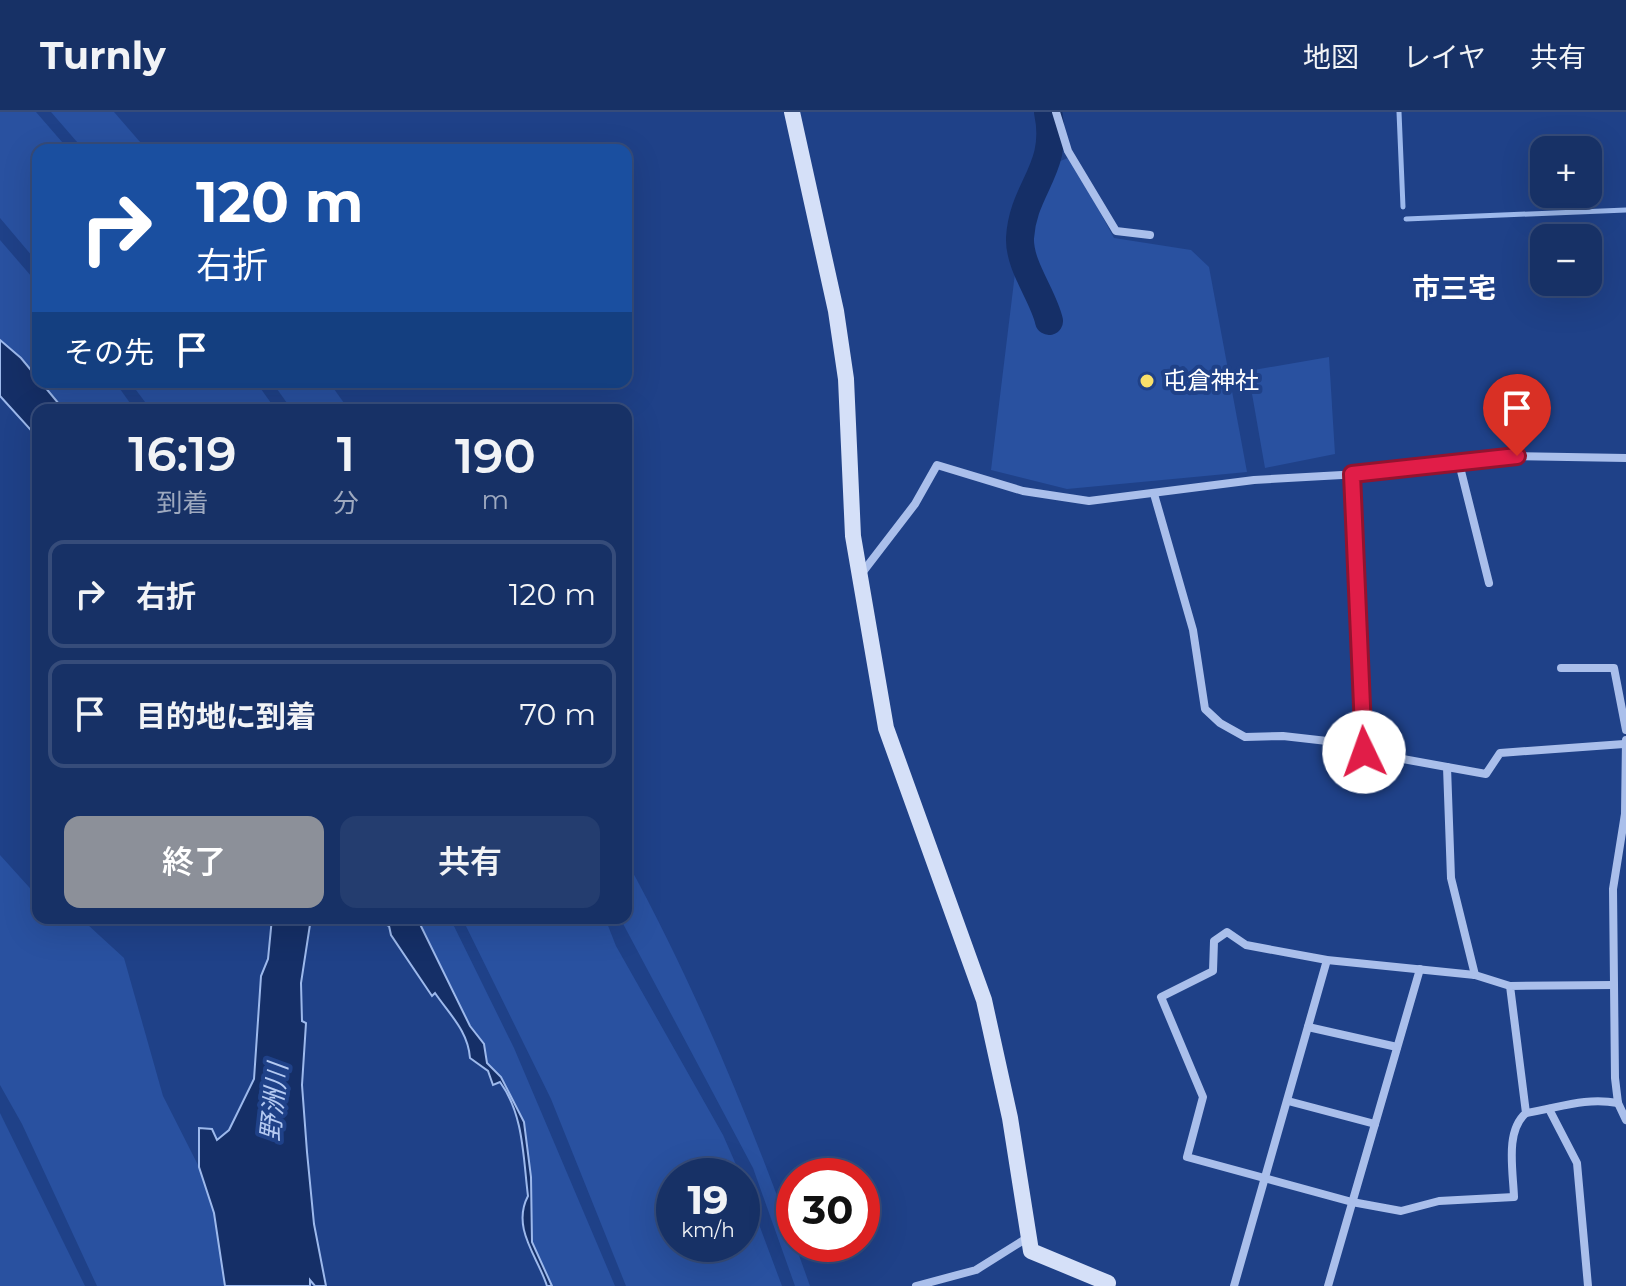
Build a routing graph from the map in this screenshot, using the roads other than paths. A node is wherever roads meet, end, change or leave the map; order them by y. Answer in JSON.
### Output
{"nodes":[{"id":1,"x":792,"y":112,"type":"edge"},
{"id":2,"x":1056,"y":112,"type":"edge"},
{"id":3,"x":1150,"y":235,"type":"dead end"},
{"id":4,"x":1626,"y":458,"type":"edge"},
{"id":5,"x":1459,"y":463,"type":"junction"},
{"id":6,"x":1352,"y":474,"type":"junction"},
{"id":7,"x":1154,"y":494,"type":"junction"},
{"id":8,"x":859,"y":577,"type":"junction"},
{"id":9,"x":1489,"y":583,"type":"dead end"},
{"id":10,"x":1561,"y":668,"type":"dead end"},
{"id":11,"x":1626,"y":730,"type":"edge"},
{"id":12,"x":1625,"y":742,"type":"edge"},
{"id":13,"x":1364,"y":752,"type":"junction"},
{"id":14,"x":1447,"y":767,"type":"junction"},
{"id":15,"x":1327,"y":960,"type":"junction"},
{"id":16,"x":1420,"y":969,"type":"junction"},
{"id":17,"x":1475,"y":975,"type":"junction"},
{"id":18,"x":1613,"y":985,"type":"junction"},
{"id":19,"x":1510,"y":986,"type":"junction"},
{"id":20,"x":1308,"y":1027,"type":"junction"},
{"id":21,"x":1397,"y":1047,"type":"junction"},
{"id":22,"x":1288,"y":1101,"type":"junction"},
{"id":23,"x":1618,"y":1103,"type":"junction"},
{"id":24,"x":1549,"y":1109,"type":"junction"},
{"id":25,"x":1526,"y":1113,"type":"junction"},
{"id":26,"x":1626,"y":1120,"type":"edge"},
{"id":27,"x":1375,"y":1124,"type":"junction"},
{"id":28,"x":1266,"y":1178,"type":"junction"},
{"id":29,"x":1352,"y":1202,"type":"junction"},
{"id":30,"x":1027,"y":1238,"type":"junction"},
{"id":31,"x":1112,"y":1284,"type":"edge"},
{"id":32,"x":916,"y":1286,"type":"edge"},
{"id":33,"x":1234,"y":1286,"type":"edge"},
{"id":34,"x":1328,"y":1286,"type":"edge"},
{"id":35,"x":1588,"y":1286,"type":"edge"}],
"edges":[{"from":1,"to":8,"type":"street"},
{"from":2,"to":3,"type":"street"},
{"from":4,"to":5,"type":"street"},
{"from":5,"to":6,"type":"street"},
{"from":5,"to":9,"type":"street"},
{"from":6,"to":7,"type":"street"},
{"from":6,"to":13,"type":"street"},
{"from":7,"to":8,"type":"street"},
{"from":7,"to":13,"type":"street"},
{"from":8,"to":30,"type":"street"},
{"from":10,"to":11,"type":"street"},
{"from":12,"to":14,"type":"street"},
{"from":12,"to":18,"type":"street"},
{"from":13,"to":14,"type":"street"},
{"from":14,"to":17,"type":"street"},
{"from":15,"to":16,"type":"street"},
{"from":15,"to":20,"type":"street"},
{"from":15,"to":28,"type":"street"},
{"from":16,"to":17,"type":"street"},
{"from":16,"to":21,"type":"street"},
{"from":17,"to":19,"type":"street"},
{"from":18,"to":19,"type":"street"},
{"from":18,"to":23,"type":"street"},
{"from":19,"to":25,"type":"street"},
{"from":20,"to":21,"type":"street"},
{"from":20,"to":22,"type":"street"},
{"from":21,"to":27,"type":"street"},
{"from":22,"to":27,"type":"street"},
{"from":22,"to":28,"type":"street"},
{"from":23,"to":24,"type":"street"},
{"from":23,"to":26,"type":"street"},
{"from":24,"to":25,"type":"street"},
{"from":24,"to":35,"type":"street"},
{"from":25,"to":29,"type":"street"},
{"from":27,"to":29,"type":"street"},
{"from":28,"to":29,"type":"street"},
{"from":28,"to":33,"type":"street"},
{"from":29,"to":34,"type":"street"},
{"from":30,"to":31,"type":"street"},
{"from":30,"to":32,"type":"street"}]}
